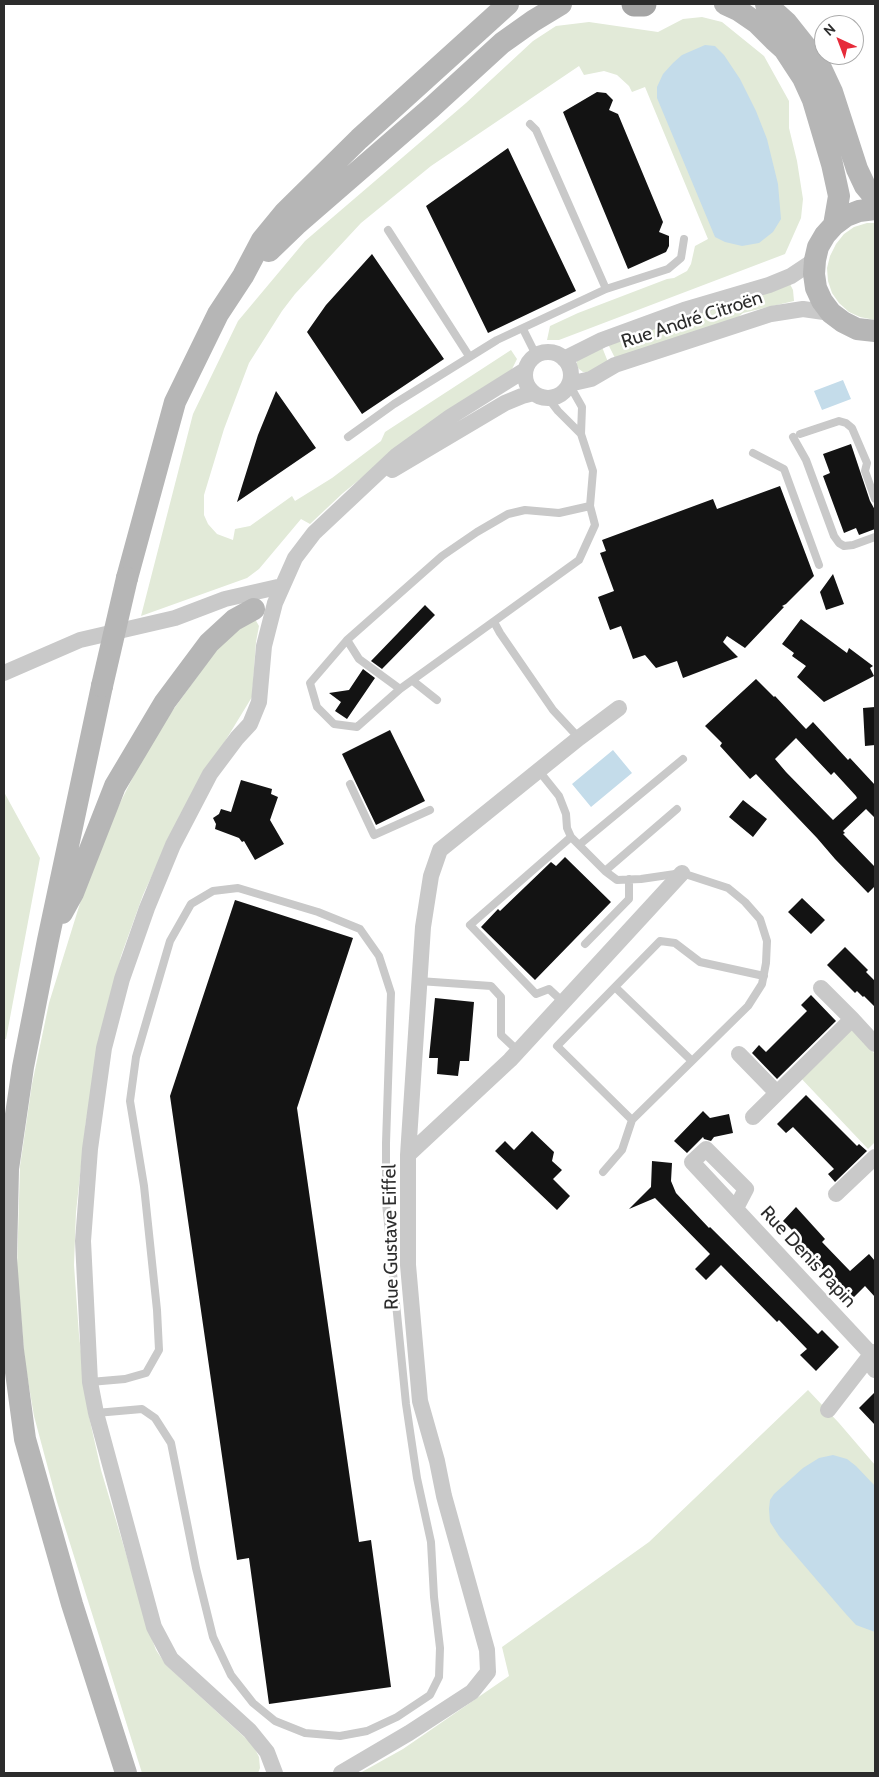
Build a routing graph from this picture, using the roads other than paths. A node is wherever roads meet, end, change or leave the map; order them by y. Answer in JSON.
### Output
{"nodes":[{"id":1,"x":508,"y":4,"type":"edge"},
{"id":2,"x":561,"y":4,"type":"edge"},
{"id":3,"x":634,"y":4,"type":"edge"},
{"id":4,"x":644,"y":4,"type":"edge"},
{"id":5,"x":725,"y":4,"type":"edge"},
{"id":6,"x":766,"y":4,"type":"edge"},
{"id":7,"x":530,"y":124,"type":"dead end"},
{"id":8,"x":875,"y":198,"type":"edge"},
{"id":9,"x":875,"y":209,"type":"edge"},
{"id":10,"x":834,"y":225,"type":"junction"},
{"id":11,"x":388,"y":230,"type":"dead end"},
{"id":12,"x":684,"y":239,"type":"dead end"},
{"id":13,"x":815,"y":260,"type":"junction"},
{"id":14,"x":243,"y":276,"type":"junction"},
{"id":15,"x":606,"y":290,"type":"junction"},
{"id":16,"x":830,"y":313,"type":"junction"},
{"id":17,"x":523,"y":329,"type":"junction"},
{"id":18,"x":874,"y":333,"type":"edge"},
{"id":19,"x":536,"y":355,"type":"junction"},
{"id":20,"x":469,"y":356,"type":"junction"},
{"id":21,"x":564,"y":359,"type":"junction"},
{"id":22,"x":525,"y":370,"type":"junction"},
{"id":23,"x":569,"y":384,"type":"junction"},
{"id":24,"x":541,"y":396,"type":"junction"},
{"id":25,"x":580,"y":434,"type":"junction"},
{"id":26,"x":348,"y":437,"type":"dead end"},
{"id":27,"x":753,"y":452,"type":"dead end"},
{"id":28,"x":361,"y":490,"type":"junction"},
{"id":29,"x":875,"y":499,"type":"edge"},
{"id":30,"x":590,"y":506,"type":"junction"},
{"id":31,"x":875,"y":537,"type":"edge"},
{"id":32,"x":819,"y":565,"type":"dead end"},
{"id":33,"x":282,"y":586,"type":"junction"},
{"id":34,"x":225,"y":599,"type":"junction"},
{"id":35,"x":265,"y":606,"type":"junction"},
{"id":36,"x":494,"y":622,"type":"junction"},
{"id":37,"x":347,"y":640,"type":"junction"},
{"id":38,"x":4,"y":673,"type":"edge"},
{"id":39,"x":413,"y":681,"type":"junction"},
{"id":40,"x":400,"y":689,"type":"junction"},
{"id":41,"x":437,"y":700,"type":"dead end"},
{"id":42,"x":619,"y":708,"type":"dead end"},
{"id":43,"x":579,"y":738,"type":"junction"},
{"id":44,"x":683,"y":759,"type":"dead end"},
{"id":45,"x":539,"y":771,"type":"junction"},
{"id":46,"x":350,"y":784,"type":"dead end"},
{"id":47,"x":677,"y":809,"type":"dead end"},
{"id":48,"x":430,"y":810,"type":"dead end"},
{"id":49,"x":571,"y":838,"type":"junction"},
{"id":50,"x":579,"y":845,"type":"junction"},
{"id":51,"x":605,"y":871,"type":"junction"},
{"id":52,"x":682,"y":873,"type":"junction"},
{"id":53,"x":628,"y":879,"type":"junction"},
{"id":54,"x":48,"y":940,"type":"junction"},
{"id":55,"x":585,"y":944,"type":"dead end"},
{"id":56,"x":764,"y":976,"type":"junction"},
{"id":57,"x":419,"y":981,"type":"junction"},
{"id":58,"x":615,"y":986,"type":"junction"},
{"id":59,"x":821,"y":988,"type":"dead end"},
{"id":60,"x":563,"y":1002,"type":"junction"},
{"id":61,"x":852,"y":1018,"type":"junction"},
{"id":62,"x":875,"y":1044,"type":"edge"},
{"id":63,"x":518,"y":1051,"type":"junction"},
{"id":64,"x":739,"y":1054,"type":"dead end"},
{"id":65,"x":692,"y":1061,"type":"junction"},
{"id":66,"x":777,"y":1093,"type":"junction"},
{"id":67,"x":754,"y":1117,"type":"dead end"},
{"id":68,"x":632,"y":1120,"type":"junction"},
{"id":69,"x":408,"y":1155,"type":"junction"},
{"id":70,"x":875,"y":1157,"type":"edge"},
{"id":71,"x":603,"y":1172,"type":"dead end"},
{"id":72,"x":836,"y":1194,"type":"dead end"},
{"id":73,"x":736,"y":1208,"type":"dead end"},
{"id":74,"x":874,"y":1358,"type":"edge"},
{"id":75,"x":90,"y":1382,"type":"junction"},
{"id":76,"x":828,"y":1410,"type":"dead end"},
{"id":77,"x":96,"y":1413,"type":"junction"},
{"id":78,"x":126,"y":1773,"type":"edge"},
{"id":79,"x":275,"y":1773,"type":"edge"},
{"id":80,"x":341,"y":1773,"type":"edge"}],
"edges":[{"from":1,"to":14,"type":"main road"},
{"from":2,"to":14,"type":"main road"},
{"from":3,"to":4,"type":"main road"},
{"from":5,"to":10,"type":"main road"},
{"from":6,"to":8,"type":"main road"},
{"from":7,"to":15,"type":"lane"},
{"from":9,"to":10,"type":"main road"},
{"from":10,"to":13,"type":"main road"},
{"from":11,"to":20,"type":"lane"},
{"from":12,"to":15,"type":"lane"},
{"from":13,"to":16,"type":"main road"},
{"from":13,"to":21,"type":"street","name":"Rue André Citroën"},
{"from":14,"to":54,"type":"main road","bridge":true},
{"from":15,"to":17,"type":"lane"},
{"from":16,"to":18,"type":"main road"},
{"from":16,"to":23,"type":"street","name":"Rue André Citroën"},
{"from":17,"to":19,"type":"lane"},
{"from":17,"to":20,"type":"lane"},
{"from":19,"to":21,"type":"street"},
{"from":19,"to":22,"type":"street"},
{"from":20,"to":26,"type":"lane"},
{"from":21,"to":23,"type":"street"},
{"from":22,"to":24,"type":"street"},
{"from":22,"to":28,"type":"street"},
{"from":23,"to":24,"type":"street"},
{"from":23,"to":25,"type":"lane"},
{"from":24,"to":25,"type":"lane"},
{"from":24,"to":28,"type":"street"},
{"from":25,"to":30,"type":"lane"},
{"from":27,"to":32,"type":"lane"},
{"from":28,"to":33,"type":"street"},
{"from":29,"to":31,"type":"lane"},
{"from":30,"to":36,"type":"lane"},
{"from":30,"to":37,"type":"lane"},
{"from":33,"to":34,"type":"street"},
{"from":33,"to":35,"type":"street"},
{"from":34,"to":35,"type":"street"},
{"from":34,"to":38,"type":"street"},
{"from":35,"to":54,"type":"main road"},
{"from":35,"to":75,"type":"street"},
{"from":36,"to":39,"type":"lane"},
{"from":36,"to":43,"type":"lane"},
{"from":37,"to":40,"type":"lane"},
{"from":37,"to":40,"type":"lane"},
{"from":39,"to":40,"type":"lane"},
{"from":39,"to":41,"type":"lane"},
{"from":42,"to":43,"type":"street"},
{"from":43,"to":45,"type":"street"},
{"from":44,"to":50,"type":"lane"},
{"from":45,"to":49,"type":"lane"},
{"from":45,"to":57,"type":"street"},
{"from":46,"to":48,"type":"lane"},
{"from":47,"to":51,"type":"lane"},
{"from":49,"to":50,"type":"lane"},
{"from":49,"to":60,"type":"lane"},
{"from":50,"to":51,"type":"lane"},
{"from":51,"to":53,"type":"lane"},
{"from":52,"to":53,"type":"lane"},
{"from":52,"to":56,"type":"lane"},
{"from":52,"to":60,"type":"street","name":"Rue Gustave Eiffel"},
{"from":53,"to":55,"type":"lane"},
{"from":54,"to":78,"type":"main road"},
{"from":56,"to":58,"type":"lane"},
{"from":56,"to":65,"type":"lane"},
{"from":57,"to":63,"type":"lane"},
{"from":57,"to":69,"type":"street"},
{"from":58,"to":65,"type":"lane"},
{"from":58,"to":68,"type":"lane"},
{"from":59,"to":61,"type":"street"},
{"from":60,"to":63,"type":"street","name":"Rue Gustave Eiffel"},
{"from":61,"to":62,"type":"street"},
{"from":61,"to":66,"type":"street"},
{"from":63,"to":69,"type":"street","name":"Rue Gustave Eiffel"},
{"from":64,"to":66,"type":"street"},
{"from":65,"to":68,"type":"lane"},
{"from":66,"to":67,"type":"street"},
{"from":68,"to":71,"type":"lane"},
{"from":69,"to":80,"type":"street","name":"Rue Gustave Eiffel"},
{"from":70,"to":72,"type":"street"},
{"from":73,"to":74,"type":"street","name":"Rue Denis Papin"},
{"from":74,"to":76,"type":"street"},
{"from":75,"to":77,"type":"street"},
{"from":75,"to":77,"type":"lane"},
{"from":77,"to":79,"type":"street"}]}
